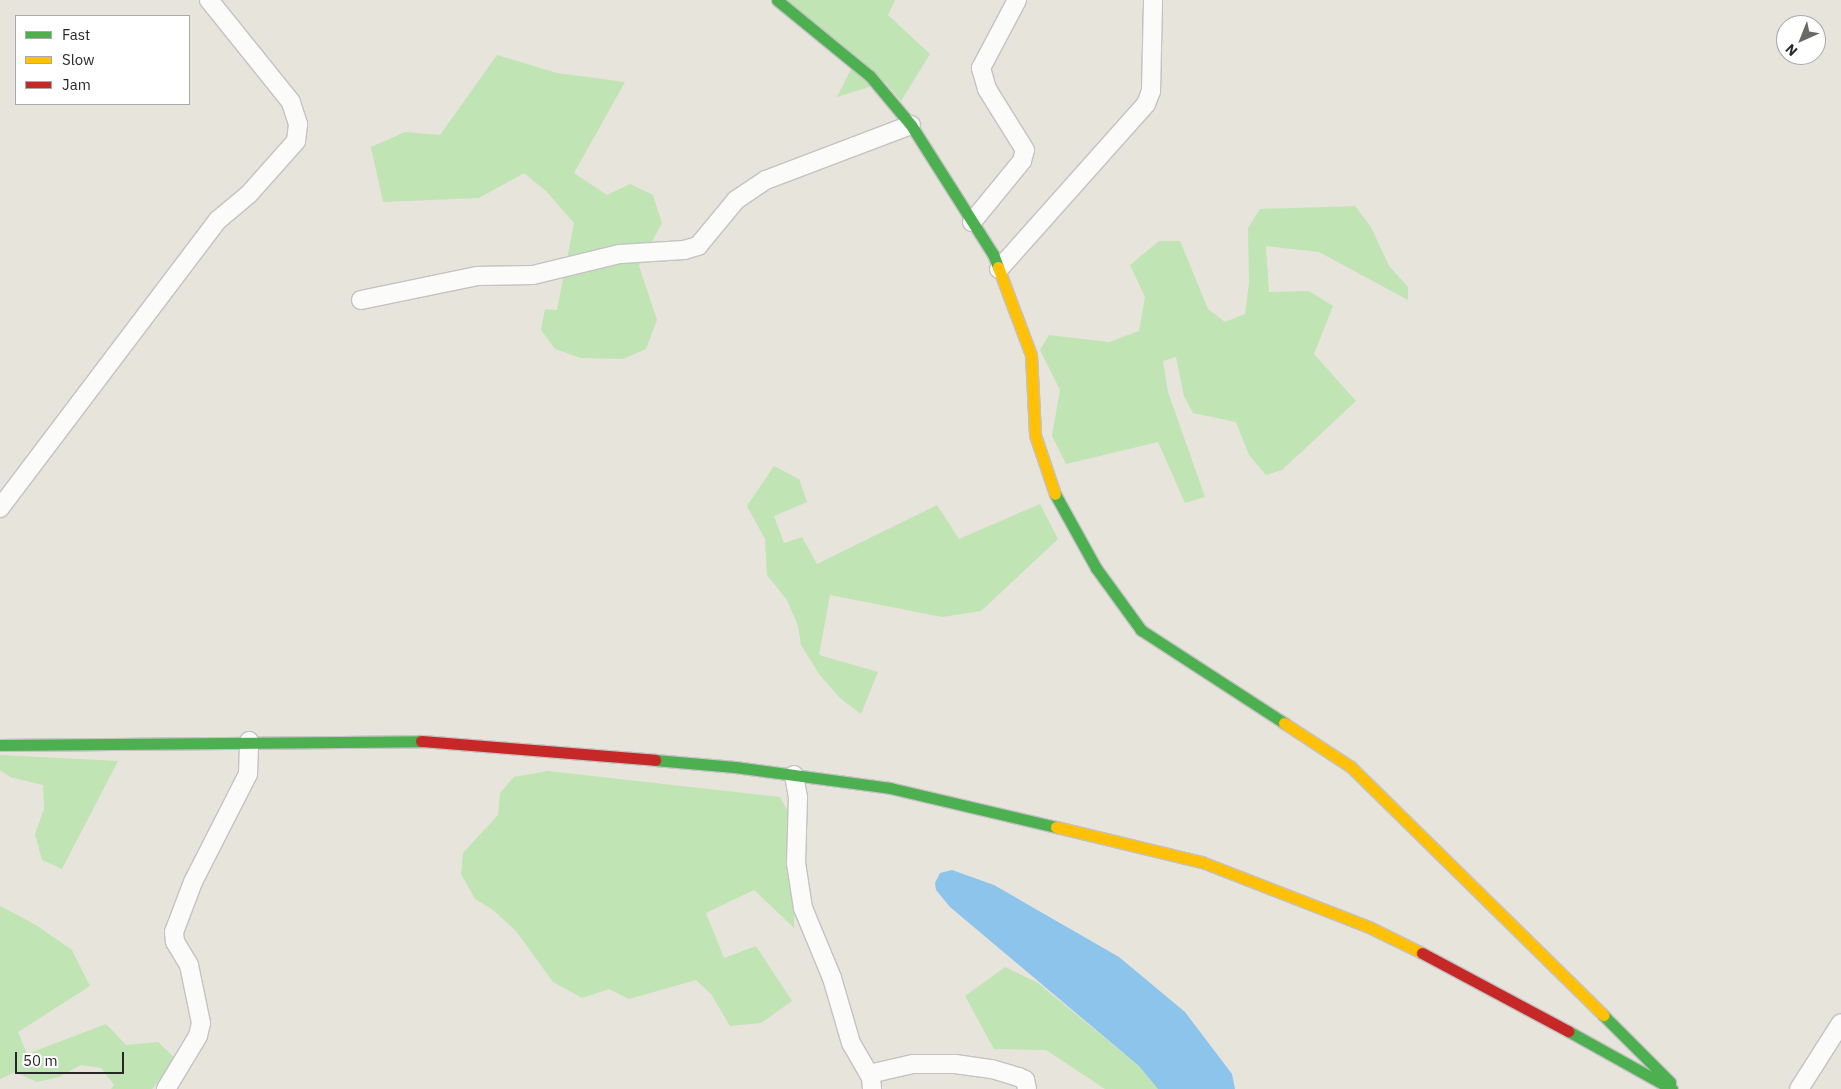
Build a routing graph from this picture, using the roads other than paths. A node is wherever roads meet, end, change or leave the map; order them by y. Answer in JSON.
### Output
{"nodes":[{"id":1,"x":209,"y":0,"type":"edge"},
{"id":2,"x":778,"y":0,"type":"edge"},
{"id":3,"x":1017,"y":0,"type":"edge"},
{"id":4,"x":1153,"y":0,"type":"edge"},
{"id":5,"x":911,"y":125,"type":"junction"},
{"id":6,"x":972,"y":222,"type":"junction"},
{"id":7,"x":999,"y":269,"type":"junction"},
{"id":8,"x":361,"y":300,"type":"dead end"},
{"id":9,"x":0,"y":508,"type":"edge"},
{"id":10,"x":250,"y":741,"type":"junction"},
{"id":11,"x":0,"y":745,"type":"edge"},
{"id":12,"x":794,"y":775,"type":"junction"},
{"id":13,"x":1841,"y":1022,"type":"edge"},
{"id":14,"x":870,"y":1081,"type":"edge"},
{"id":15,"x":166,"y":1089,"type":"edge"},
{"id":16,"x":1027,"y":1089,"type":"edge"},
{"id":17,"x":1672,"y":1089,"type":"edge"},
{"id":18,"x":1677,"y":1089,"type":"edge"},
{"id":19,"x":1799,"y":1089,"type":"edge"}],
"edges":[{"from":1,"to":9,"type":"street"},
{"from":2,"to":5,"type":"main road"},
{"from":3,"to":6,"type":"street"},
{"from":4,"to":7,"type":"street"},
{"from":5,"to":6,"type":"main road"},
{"from":5,"to":8,"type":"street"},
{"from":6,"to":7,"type":"main road"},
{"from":7,"to":18,"type":"main road"},
{"from":10,"to":11,"type":"main road"},
{"from":10,"to":12,"type":"main road"},
{"from":10,"to":15,"type":"street"},
{"from":12,"to":14,"type":"street"},
{"from":12,"to":17,"type":"main road"},
{"from":13,"to":19,"type":"street"},
{"from":14,"to":16,"type":"street"}]}
